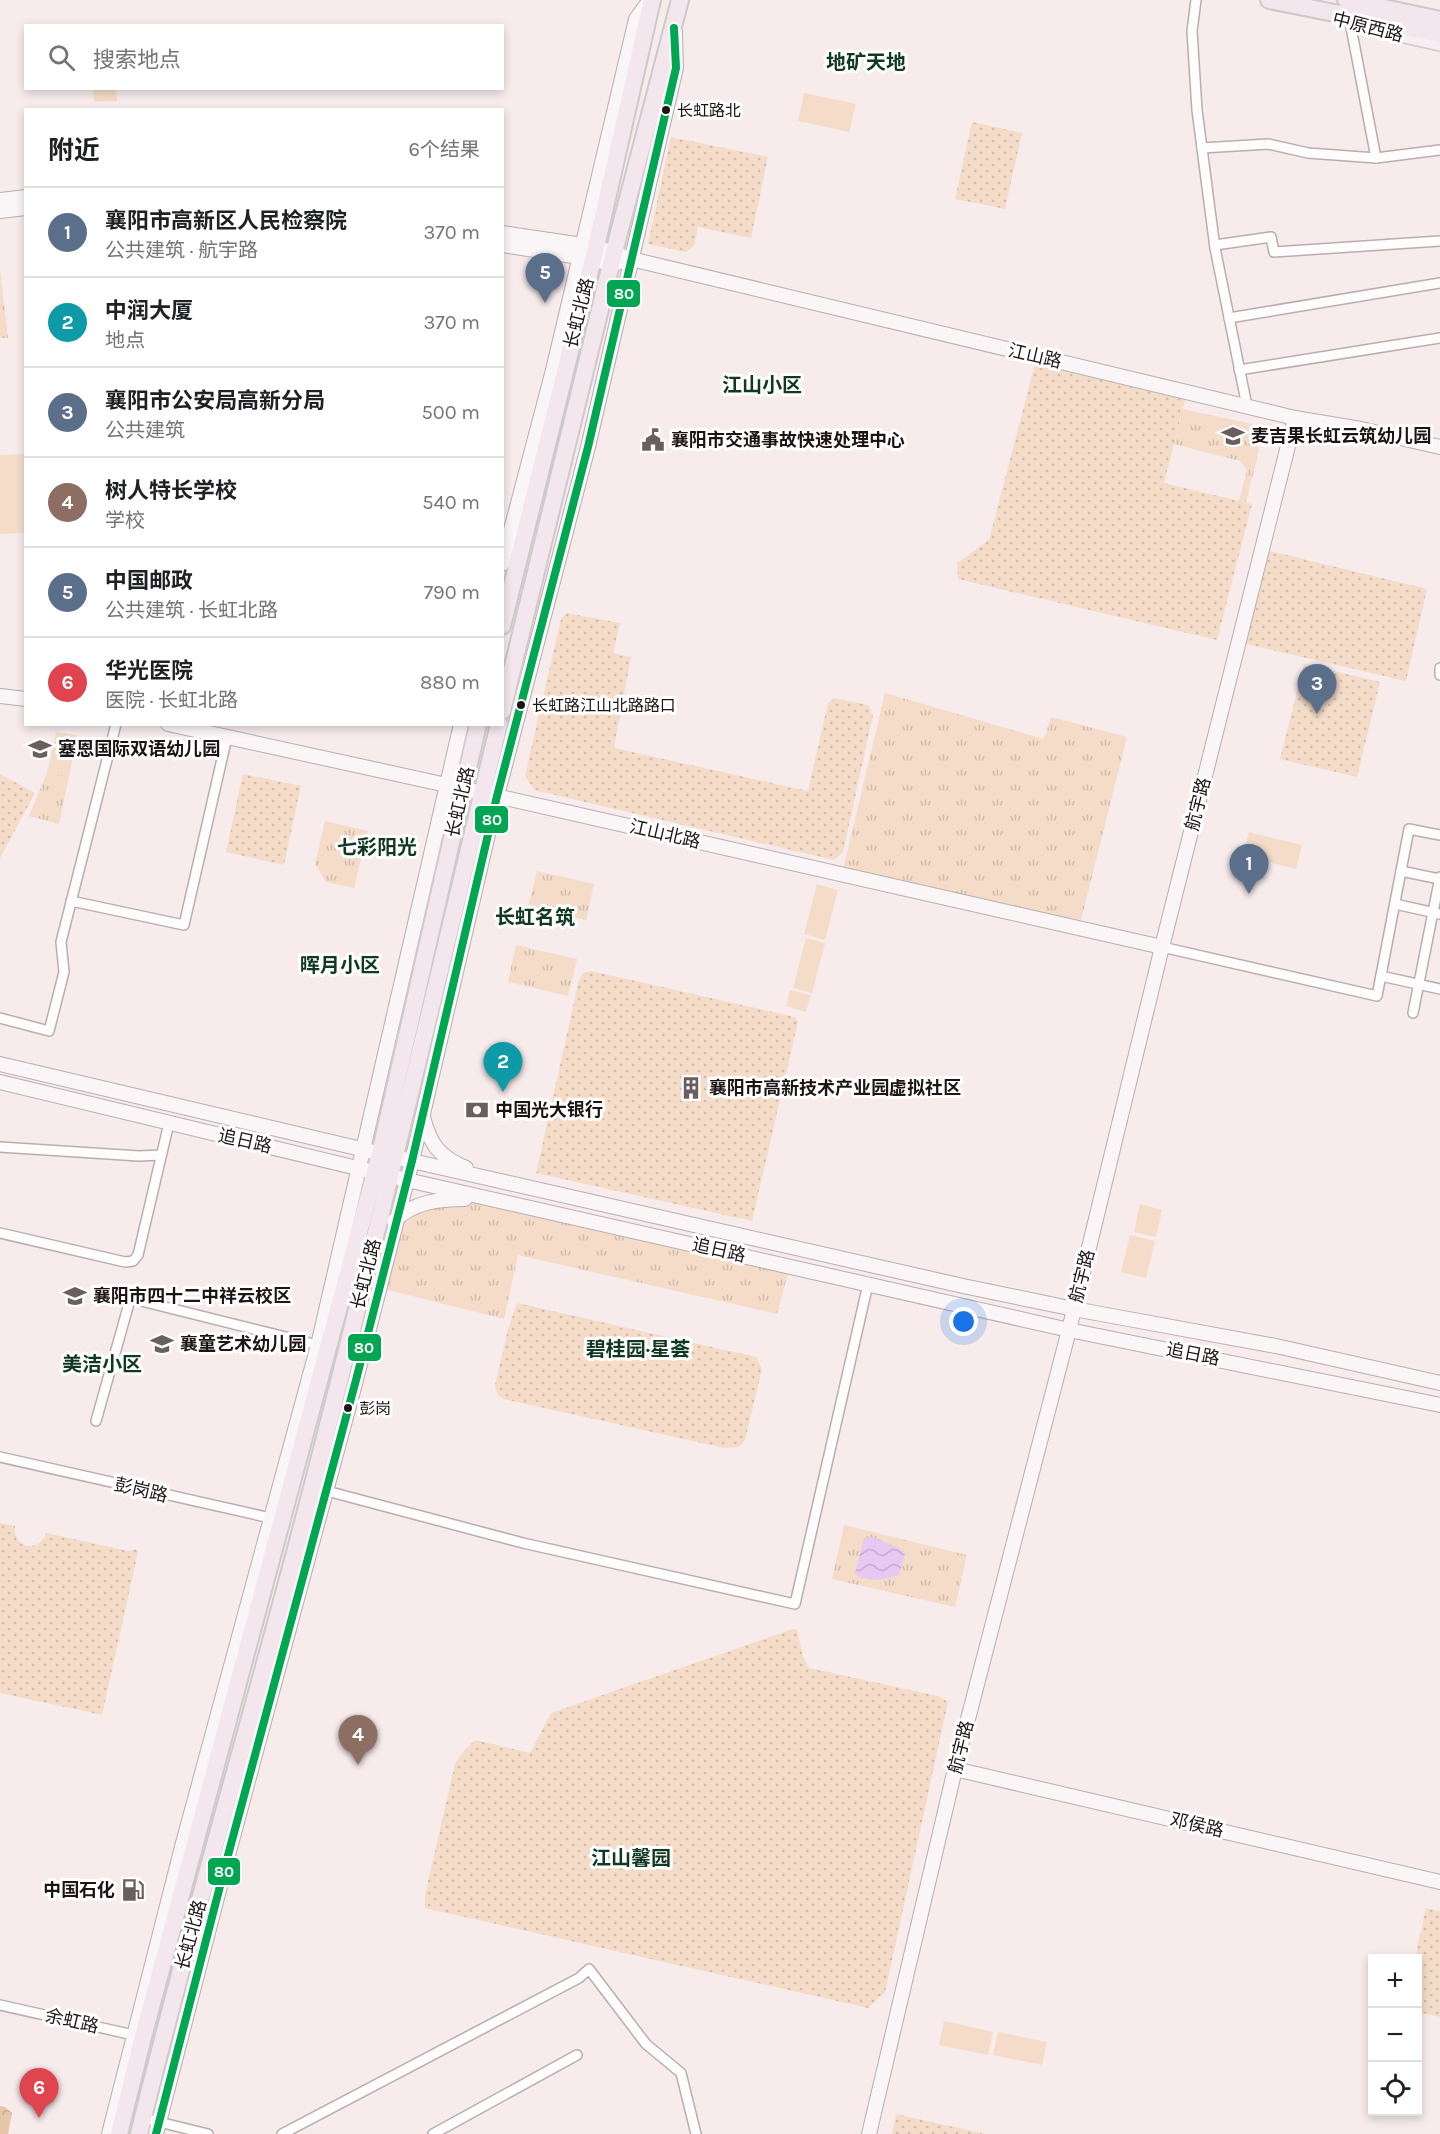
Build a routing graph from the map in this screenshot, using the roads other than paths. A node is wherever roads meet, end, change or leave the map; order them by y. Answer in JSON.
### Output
{"nodes":[{"id":1,"x":651,"y":0,"type":"edge"},
{"id":2,"x":680,"y":0,"type":"edge"},
{"id":3,"x":1196,"y":0,"type":"edge"},
{"id":4,"x":1261,"y":0,"type":"edge"},
{"id":5,"x":1269,"y":0,"type":"edge"},
{"id":6,"x":1346,"y":0,"type":"edge"},
{"id":7,"x":1440,"y":20,"type":"edge"},
{"id":8,"x":1350,"y":22,"type":"junction"},
{"id":9,"x":674,"y":28,"type":"junction"},
{"id":10,"x":1440,"y":34,"type":"edge"},
{"id":11,"x":1440,"y":43,"type":"edge"},
{"id":12,"x":1202,"y":148,"type":"junction"},
{"id":13,"x":1440,"y":150,"type":"edge"},
{"id":14,"x":1376,"y":158,"type":"junction"},
{"id":15,"x":24,"y":197,"type":"edge"},
{"id":16,"x":0,"y":200,"type":"edge"},
{"id":17,"x":24,"y":208,"type":"edge"},
{"id":18,"x":0,"y":211,"type":"edge"},
{"id":19,"x":504,"y":233,"type":"edge"},
{"id":20,"x":1440,"y":241,"type":"edge"},
{"id":21,"x":1215,"y":244,"type":"junction"},
{"id":22,"x":504,"y":246,"type":"edge"},
{"id":23,"x":587,"y":252,"type":"junction"},
{"id":24,"x":613,"y":258,"type":"junction"},
{"id":25,"x":631,"y":259,"type":"junction"},
{"id":26,"x":1440,"y":283,"type":"edge"},
{"id":27,"x":1229,"y":318,"type":"junction"},
{"id":28,"x":1440,"y":338,"type":"edge"},
{"id":29,"x":1239,"y":370,"type":"junction"},
{"id":30,"x":1247,"y":406,"type":"junction"},
{"id":31,"x":1295,"y":418,"type":"junction"},
{"id":32,"x":1440,"y":447,"type":"edge"},
{"id":33,"x":504,"y":556,"type":"edge"},
{"id":34,"x":504,"y":617,"type":"edge"},
{"id":35,"x":1440,"y":668,"type":"edge"},
{"id":36,"x":1440,"y":675,"type":"edge"},
{"id":37,"x":0,"y":696,"type":"edge"},
{"id":38,"x":24,"y":699,"type":"edge"},
{"id":39,"x":504,"y":703,"type":"edge"},
{"id":40,"x":115,"y":726,"type":"edge"},
{"id":41,"x":177,"y":726,"type":"edge"},
{"id":42,"x":461,"y":726,"type":"edge"},
{"id":43,"x":477,"y":726,"type":"edge"},
{"id":44,"x":499,"y":726,"type":"edge"},
{"id":45,"x":227,"y":737,"type":"junction"},
{"id":46,"x":454,"y":787,"type":"junction"},
{"id":47,"x":490,"y":794,"type":"junction"},
{"id":48,"x":1440,"y":835,"type":"edge"},
{"id":49,"x":1401,"y":871,"type":"junction"},
{"id":50,"x":1440,"y":878,"type":"edge"},
{"id":51,"x":71,"y":901,"type":"junction"},
{"id":52,"x":1395,"y":904,"type":"junction"},
{"id":53,"x":1437,"y":913,"type":"edge"},
{"id":54,"x":1162,"y":947,"type":"junction"},
{"id":55,"x":1381,"y":976,"type":"junction"},
{"id":56,"x":1419,"y":985,"type":"junction"},
{"id":57,"x":1440,"y":989,"type":"edge"},
{"id":58,"x":1413,"y":1013,"type":"dead end"},
{"id":59,"x":0,"y":1018,"type":"edge"},
{"id":60,"x":0,"y":1064,"type":"edge"},
{"id":61,"x":0,"y":1082,"type":"edge"},
{"id":62,"x":414,"y":1083,"type":"junction"},
{"id":63,"x":422,"y":1116,"type":"junction"},
{"id":64,"x":169,"y":1123,"type":"junction"},
{"id":65,"x":0,"y":1147,"type":"edge"},
{"id":66,"x":362,"y":1149,"type":"junction"},
{"id":67,"x":161,"y":1155,"type":"junction"},
{"id":68,"x":396,"y":1157,"type":"junction"},
{"id":69,"x":358,"y":1168,"type":"junction"},
{"id":70,"x":391,"y":1176,"type":"junction"},
{"id":71,"x":492,"y":1179,"type":"junction"},
{"id":72,"x":492,"y":1199,"type":"junction"},
{"id":73,"x":397,"y":1217,"type":"junction"},
{"id":74,"x":0,"y":1233,"type":"edge"},
{"id":75,"x":369,"y":1264,"type":"junction"},
{"id":76,"x":868,"y":1284,"type":"junction"},
{"id":77,"x":1074,"y":1309,"type":"junction"},
{"id":78,"x":1069,"y":1330,"type":"junction"},
{"id":79,"x":318,"y":1345,"type":"junction"},
{"id":80,"x":1440,"y":1383,"type":"edge"},
{"id":81,"x":1440,"y":1405,"type":"edge"},
{"id":82,"x":96,"y":1421,"type":"dead end"},
{"id":83,"x":0,"y":1457,"type":"edge"},
{"id":84,"x":319,"y":1489,"type":"junction"},
{"id":85,"x":277,"y":1519,"type":"junction"},
{"id":86,"x":955,"y":1769,"type":"junction"},
{"id":87,"x":1440,"y":1882,"type":"edge"},
{"id":88,"x":0,"y":2005,"type":"edge"},
{"id":89,"x":139,"y":2036,"type":"junction"},
{"id":90,"x":577,"y":2055,"type":"dead end"},
{"id":91,"x":149,"y":2127,"type":"edge"},
{"id":92,"x":109,"y":2134,"type":"edge"},
{"id":93,"x":119,"y":2134,"type":"edge"},
{"id":94,"x":208,"y":2134,"type":"edge"},
{"id":95,"x":282,"y":2134,"type":"edge"},
{"id":96,"x":433,"y":2134,"type":"edge"},
{"id":97,"x":696,"y":2134,"type":"edge"},
{"id":98,"x":868,"y":2134,"type":"edge"}],
"edges":[{"from":1,"to":23,"type":"highway","name":"长虹北路"},
{"from":2,"to":9,"type":"highway","name":"长虹北路"},
{"from":3,"to":12,"type":"street"},
{"from":4,"to":8,"type":"main road","name":"中原西路"},
{"from":5,"to":10,"type":"highway"},
{"from":6,"to":7,"type":"highway"},
{"from":8,"to":11,"type":"main road","name":"中原西路"},
{"from":8,"to":14,"type":"street"},
{"from":9,"to":24,"type":"highway","name":"长虹北路"},
{"from":9,"to":25,"type":"street"},
{"from":12,"to":14,"type":"street"},
{"from":12,"to":21,"type":"street"},
{"from":13,"to":14,"type":"street"},
{"from":15,"to":16,"type":"street"},
{"from":17,"to":18,"type":"street"},
{"from":19,"to":23,"type":"street"},
{"from":20,"to":21,"type":"street"},
{"from":21,"to":27,"type":"street"},
{"from":22,"to":23,"type":"street"},
{"from":23,"to":24,"type":"street"},
{"from":23,"to":33,"type":"street"},
{"from":23,"to":34,"type":"highway","name":"长虹北路"},
{"from":24,"to":25,"type":"street"},
{"from":24,"to":39,"type":"highway","name":"长虹北路"},
{"from":25,"to":30,"type":"street","name":"江山路"},
{"from":25,"to":47,"type":"street"},
{"from":26,"to":27,"type":"street"},
{"from":27,"to":29,"type":"street"},
{"from":28,"to":29,"type":"street"},
{"from":29,"to":30,"type":"street"},
{"from":30,"to":31,"type":"street","name":"江山路"},
{"from":31,"to":32,"type":"street","name":"江山路"},
{"from":31,"to":54,"type":"street","name":"航宇路"},
{"from":35,"to":36,"type":"street"},
{"from":37,"to":38,"type":"street"},
{"from":40,"to":51,"type":"street"},
{"from":41,"to":45,"type":"street","name":"江山北路"},
{"from":42,"to":46,"type":"street"},
{"from":43,"to":46,"type":"highway","name":"长虹北路"},
{"from":44,"to":47,"type":"highway","name":"长虹北路"},
{"from":45,"to":46,"type":"street","name":"江山北路"},
{"from":45,"to":51,"type":"street"},
{"from":46,"to":47,"type":"street","name":"江山北路"},
{"from":46,"to":66,"type":"street"},
{"from":46,"to":68,"type":"highway","name":"长虹北路"},
{"from":47,"to":54,"type":"street","name":"江山北路"},
{"from":47,"to":62,"type":"highway","name":"长虹北路"},
{"from":47,"to":63,"type":"street"},
{"from":48,"to":49,"type":"street"},
{"from":49,"to":50,"type":"street"},
{"from":49,"to":52,"type":"street"},
{"from":50,"to":53,"type":"street"},
{"from":51,"to":59,"type":"street"},
{"from":52,"to":53,"type":"street"},
{"from":52,"to":55,"type":"street"},
{"from":53,"to":56,"type":"street"},
{"from":54,"to":55,"type":"street"},
{"from":54,"to":77,"type":"street","name":"航宇路"},
{"from":55,"to":56,"type":"street"},
{"from":56,"to":57,"type":"street"},
{"from":56,"to":58,"type":"street"},
{"from":60,"to":66,"type":"street","name":"追日路"},
{"from":61,"to":64,"type":"street","name":"追日路"},
{"from":62,"to":63,"type":"street"},
{"from":62,"to":68,"type":"highway","name":"长虹北路"},
{"from":63,"to":68,"type":"street"},
{"from":63,"to":71,"type":"street"},
{"from":64,"to":67,"type":"street"},
{"from":64,"to":69,"type":"street","name":"追日路"},
{"from":65,"to":67,"type":"street"},
{"from":66,"to":68,"type":"street","name":"追日路"},
{"from":66,"to":69,"type":"street"},
{"from":67,"to":74,"type":"street"},
{"from":68,"to":70,"type":"highway","name":"长虹北路"},
{"from":68,"to":71,"type":"street","name":"追日路"},
{"from":69,"to":70,"type":"street","name":"追日路"},
{"from":69,"to":79,"type":"street"},
{"from":70,"to":72,"type":"street","name":"追日路"},
{"from":70,"to":73,"type":"street"},
{"from":70,"to":75,"type":"highway","name":"长虹北路"},
{"from":70,"to":85,"type":"highway","name":"长虹北路"},
{"from":71,"to":77,"type":"street","name":"追日路"},
{"from":72,"to":73,"type":"street"},
{"from":72,"to":76,"type":"street","name":"追日路"},
{"from":73,"to":75,"type":"street"},
{"from":73,"to":84,"type":"street"},
{"from":75,"to":84,"type":"highway","name":"长虹北路"},
{"from":76,"to":78,"type":"street","name":"追日路"},
{"from":76,"to":84,"type":"street"},
{"from":77,"to":78,"type":"street","name":"航宇路"},
{"from":77,"to":80,"type":"street","name":"追日路"},
{"from":78,"to":81,"type":"street","name":"追日路"},
{"from":78,"to":86,"type":"street","name":"航宇路"},
{"from":79,"to":82,"type":"street"},
{"from":79,"to":85,"type":"street"},
{"from":83,"to":85,"type":"street","name":"彭岗路"},
{"from":84,"to":91,"type":"highway","name":"长虹北路"},
{"from":85,"to":89,"type":"highway","name":"长虹北路"},
{"from":86,"to":87,"type":"street","name":"邓侯路"},
{"from":86,"to":98,"type":"street","name":"航宇路"},
{"from":88,"to":89,"type":"street","name":"余虹路"},
{"from":89,"to":92,"type":"street"},
{"from":89,"to":93,"type":"highway","name":"长虹北路"},
{"from":90,"to":96,"type":"street"},
{"from":91,"to":94,"type":"street"},
{"from":95,"to":97,"type":"street"}]}
